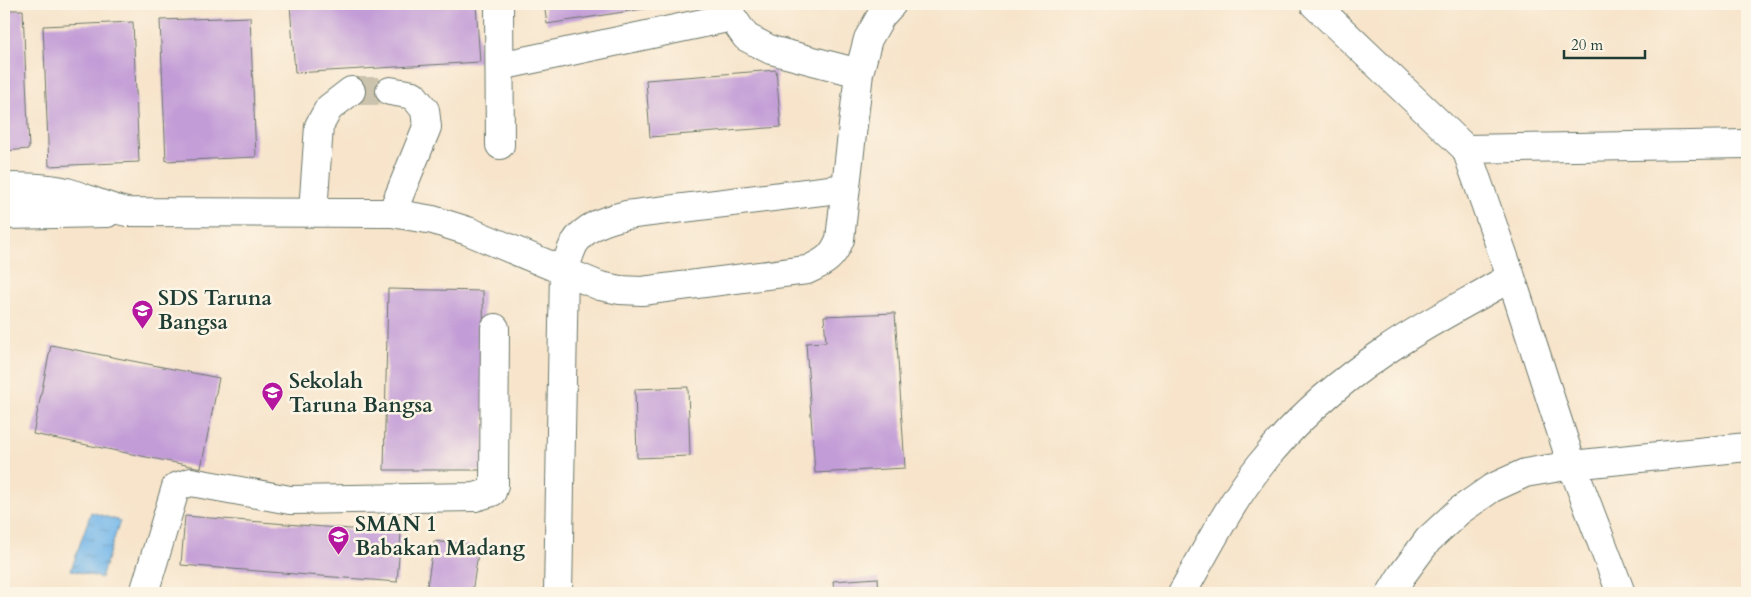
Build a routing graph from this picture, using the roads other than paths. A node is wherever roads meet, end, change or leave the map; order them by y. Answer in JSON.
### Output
{"nodes":[{"id":1,"x":499,"y":4,"type":"edge"},
{"id":2,"x":892,"y":4,"type":"edge"},
{"id":3,"x":1314,"y":4,"type":"edge"},
{"id":4,"x":730,"y":10,"type":"edge"},
{"id":5,"x":500,"y":66,"type":"junction"},
{"id":6,"x":859,"y":73,"type":"junction"},
{"id":7,"x":351,"y":91,"type":"tunnel mouth"},
{"id":8,"x":390,"y":91,"type":"tunnel mouth"},
{"id":9,"x":1747,"y":144,"type":"edge"},
{"id":10,"x":500,"y":145,"type":"dead end"},
{"id":11,"x":1466,"y":149,"type":"junction"},
{"id":12,"x":4,"y":187,"type":"edge"},
{"id":13,"x":846,"y":188,"type":"junction"},
{"id":14,"x":127,"y":212,"type":"junction"},
{"id":15,"x":313,"y":212,"type":"junction"},
{"id":16,"x":392,"y":213,"type":"junction"},
{"id":17,"x":4,"y":215,"type":"edge"},
{"id":18,"x":564,"y":271,"type":"junction"},
{"id":19,"x":1511,"y":277,"type":"junction"},
{"id":20,"x":495,"y":328,"type":"dead end"},
{"id":21,"x":1747,"y":447,"type":"edge"},
{"id":22,"x":1572,"y":465,"type":"junction"},
{"id":23,"x":144,"y":593,"type":"edge"},
{"id":24,"x":558,"y":593,"type":"edge"},
{"id":25,"x":1182,"y":593,"type":"edge"},
{"id":26,"x":1391,"y":593,"type":"edge"},
{"id":27,"x":1620,"y":593,"type":"edge"}],
"edges":[{"from":1,"to":5,"type":"lane"},
{"from":2,"to":6,"type":"lane"},
{"from":3,"to":11,"type":"lane"},
{"from":4,"to":5,"type":"lane"},
{"from":4,"to":6,"type":"lane"},
{"from":5,"to":10,"type":"lane"},
{"from":6,"to":13,"type":"lane"},
{"from":7,"to":15,"type":"lane"},
{"from":8,"to":16,"type":"lane"},
{"from":9,"to":11,"type":"lane"},
{"from":11,"to":19,"type":"lane"},
{"from":12,"to":14,"type":"lane"},
{"from":13,"to":18,"type":"lane"},
{"from":13,"to":18,"type":"lane"},
{"from":14,"to":15,"type":"lane"},
{"from":14,"to":17,"type":"lane"},
{"from":15,"to":16,"type":"lane"},
{"from":16,"to":18,"type":"lane"},
{"from":18,"to":24,"type":"lane"},
{"from":19,"to":22,"type":"lane"},
{"from":19,"to":25,"type":"lane"},
{"from":20,"to":23,"type":"lane"},
{"from":21,"to":22,"type":"lane"},
{"from":22,"to":26,"type":"lane"},
{"from":22,"to":27,"type":"lane"}]}
